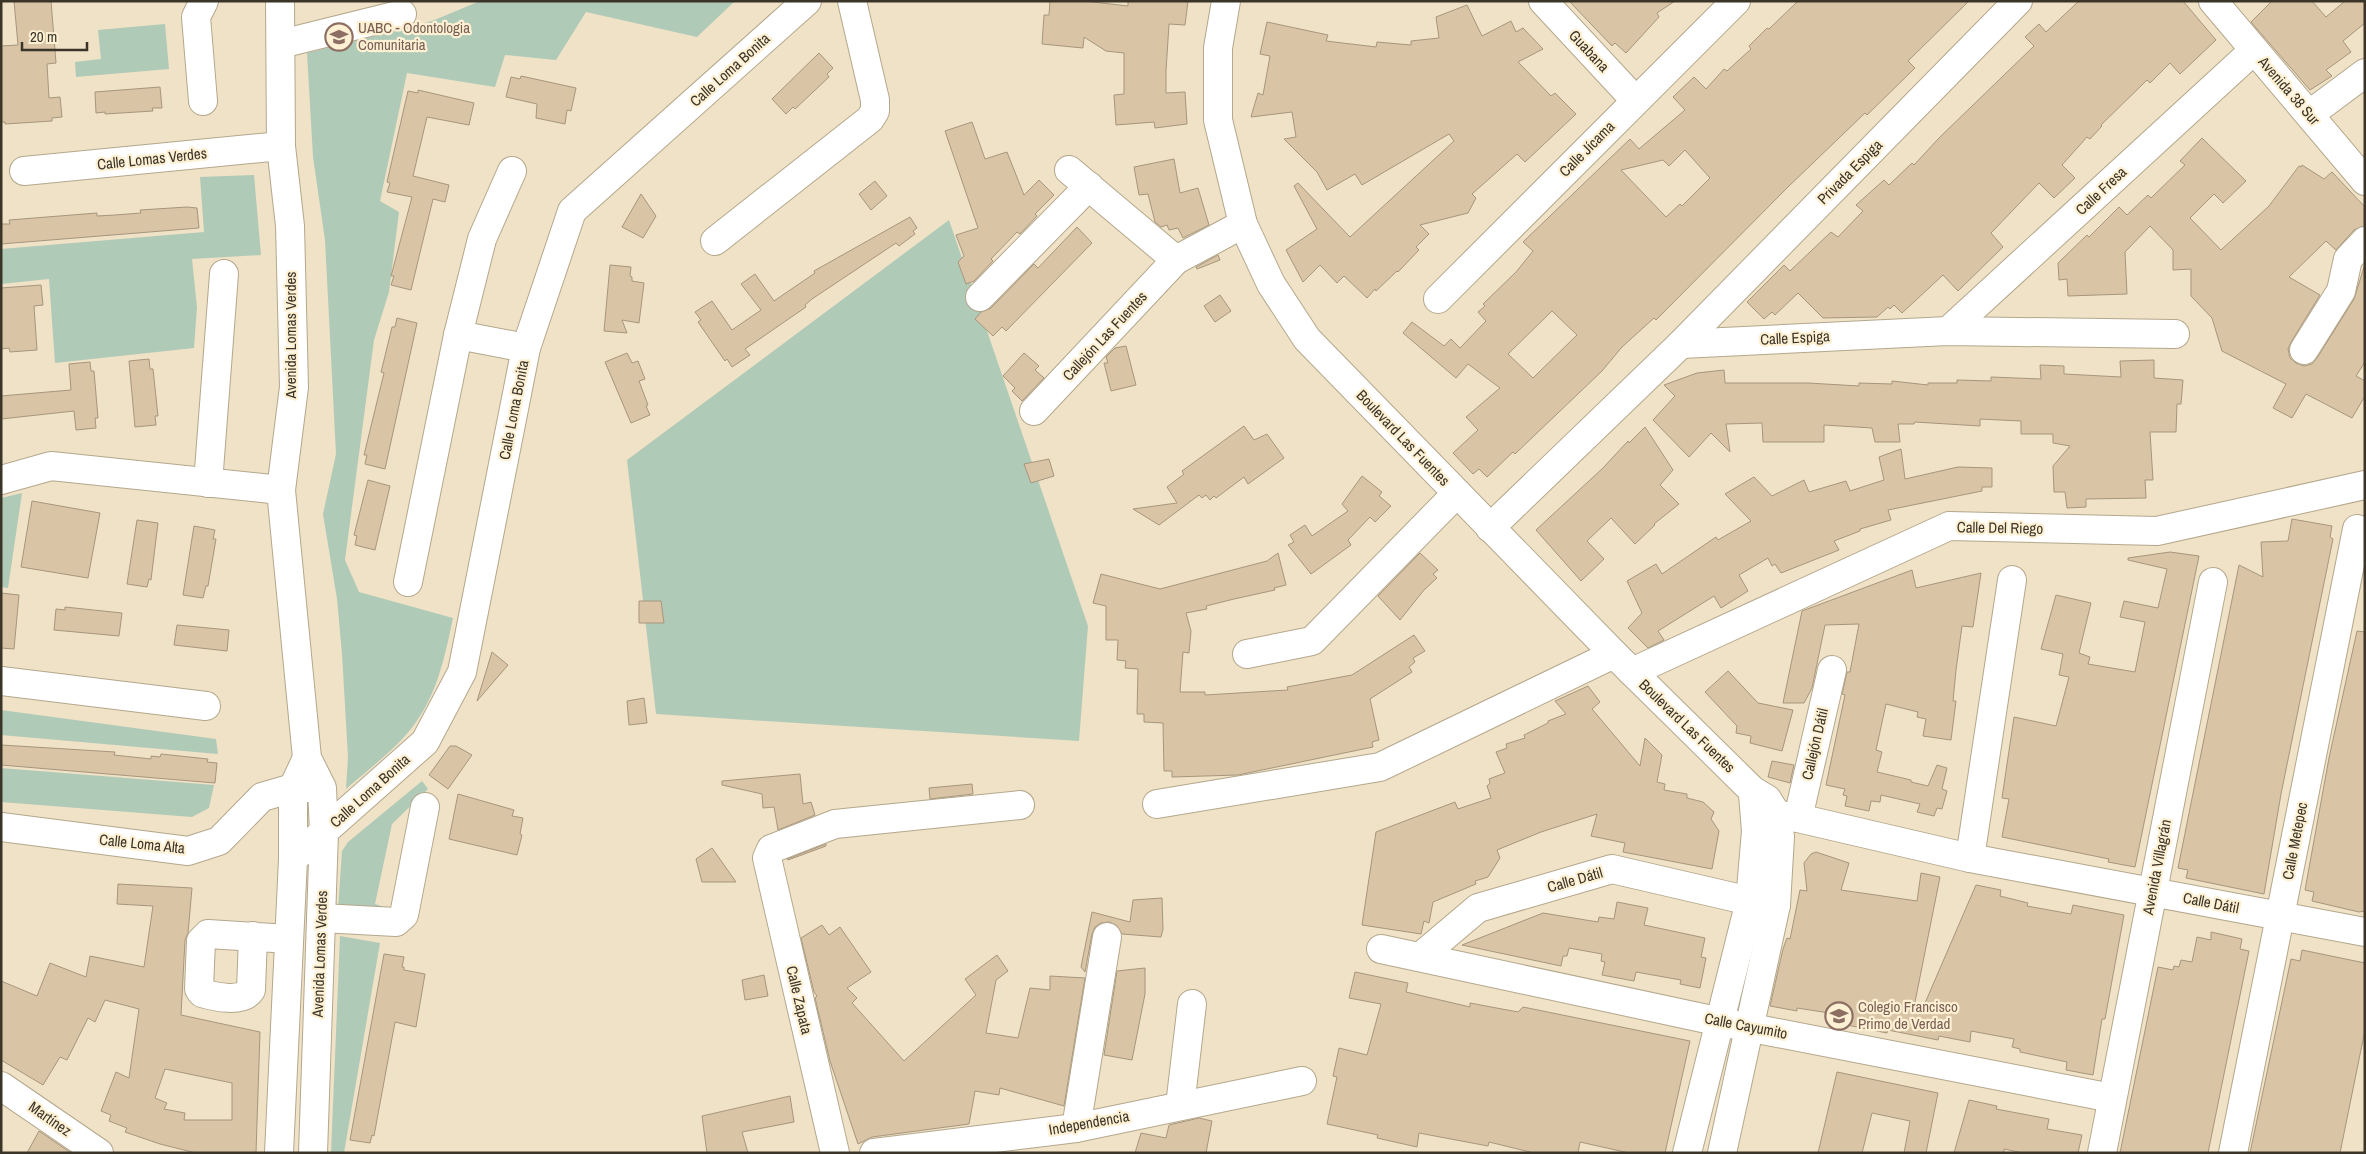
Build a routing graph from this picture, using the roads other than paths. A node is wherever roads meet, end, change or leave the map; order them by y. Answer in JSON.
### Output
{"nodes":[{"id":1,"x":204,"y":1,"type":"edge"},
{"id":2,"x":280,"y":1,"type":"edge"},
{"id":3,"x":807,"y":1,"type":"edge"},
{"id":4,"x":852,"y":1,"type":"edge"},
{"id":5,"x":1226,"y":1,"type":"edge"},
{"id":6,"x":1543,"y":1,"type":"edge"},
{"id":7,"x":1736,"y":1,"type":"edge"},
{"id":8,"x":2018,"y":1,"type":"edge"},
{"id":9,"x":2213,"y":1,"type":"edge"},
{"id":10,"x":402,"y":14,"type":"dead end"},
{"id":11,"x":281,"y":44,"type":"junction"},
{"id":12,"x":2253,"y":51,"type":"junction"},
{"id":13,"x":2365,"y":73,"type":"edge"},
{"id":14,"x":1635,"y":100,"type":"junction"},
{"id":15,"x":203,"y":101,"type":"dead end"},
{"id":16,"x":2310,"y":114,"type":"junction"},
{"id":17,"x":281,"y":146,"type":"junction"},
{"id":18,"x":24,"y":171,"type":"dead end"},
{"id":19,"x":512,"y":171,"type":"dead end"},
{"id":20,"x":2365,"y":181,"type":"edge"},
{"id":21,"x":1243,"y":224,"type":"junction"},
{"id":22,"x":715,"y":241,"type":"dead end"},
{"id":23,"x":2365,"y":241,"type":"edge"},
{"id":24,"x":1176,"y":260,"type":"junction"},
{"id":25,"x":224,"y":274,"type":"dead end"},
{"id":26,"x":980,"y":297,"type":"dead end"},
{"id":27,"x":1438,"y":299,"type":"dead end"},
{"id":28,"x":1948,"y":331,"type":"junction"},
{"id":29,"x":2175,"y":334,"type":"dead end"},
{"id":30,"x":458,"y":335,"type":"junction"},
{"id":31,"x":1681,"y":344,"type":"junction"},
{"id":32,"x":526,"y":348,"type":"junction"},
{"id":33,"x":2304,"y":350,"type":"dead end"},
{"id":34,"x":1034,"y":411,"type":"dead end"},
{"id":35,"x":1,"y":480,"type":"edge"},
{"id":36,"x":208,"y":483,"type":"junction"},
{"id":37,"x":2365,"y":485,"type":"edge"},
{"id":38,"x":281,"y":490,"type":"junction"},
{"id":39,"x":1457,"y":494,"type":"junction"},
{"id":40,"x":1490,"y":528,"type":"junction"},
{"id":41,"x":2357,"y":529,"type":"dead end"},
{"id":42,"x":2012,"y":580,"type":"dead end"},
{"id":43,"x":408,"y":582,"type":"dead end"},
{"id":44,"x":2213,"y":582,"type":"dead end"},
{"id":45,"x":1247,"y":654,"type":"dead end"},
{"id":46,"x":1623,"y":663,"type":"junction"},
{"id":47,"x":1832,"y":670,"type":"dead end"},
{"id":48,"x":1,"y":681,"type":"edge"},
{"id":49,"x":206,"y":706,"type":"dead end"},
{"id":50,"x":307,"y":758,"type":"junction"},
{"id":51,"x":293,"y":788,"type":"junction"},
{"id":52,"x":322,"y":788,"type":"junction"},
{"id":53,"x":1157,"y":804,"type":"dead end"},
{"id":54,"x":1020,"y":805,"type":"dead end"},
{"id":55,"x":426,"y":807,"type":"dead end"},
{"id":56,"x":1770,"y":808,"type":"junction"},
{"id":57,"x":1,"y":827,"type":"edge"},
{"id":58,"x":324,"y":832,"type":"junction"},
{"id":59,"x":1970,"y":858,"type":"junction"},
{"id":60,"x":293,"y":860,"type":"junction"},
{"id":61,"x":2152,"y":892,"type":"junction"},
{"id":62,"x":1763,"y":903,"type":"junction"},
{"id":63,"x":2280,"y":916,"type":"junction"},
{"id":64,"x":321,"y":918,"type":"junction"},
{"id":65,"x":2365,"y":932,"type":"edge"},
{"id":66,"x":253,"y":936,"type":"dead end"},
{"id":67,"x":1107,"y":937,"type":"dead end"},
{"id":68,"x":289,"y":938,"type":"junction"},
{"id":69,"x":1381,"y":949,"type":"dead end"},
{"id":70,"x":1420,"y":957,"type":"junction"},
{"id":71,"x":1192,"y":1004,"type":"dead end"},
{"id":72,"x":1721,"y":1022,"type":"junction"},
{"id":73,"x":1748,"y":1027,"type":"junction"},
{"id":74,"x":1302,"y":1081,"type":"dead end"},
{"id":75,"x":1,"y":1086,"type":"edge"},
{"id":76,"x":2112,"y":1098,"type":"junction"},
{"id":77,"x":1180,"y":1106,"type":"junction"},
{"id":78,"x":1076,"y":1128,"type":"junction"},
{"id":79,"x":98,"y":1153,"type":"edge"},
{"id":80,"x":279,"y":1153,"type":"edge"},
{"id":81,"x":313,"y":1153,"type":"edge"},
{"id":82,"x":834,"y":1153,"type":"edge"},
{"id":83,"x":874,"y":1153,"type":"edge"},
{"id":84,"x":1688,"y":1153,"type":"edge"},
{"id":85,"x":1722,"y":1153,"type":"edge"},
{"id":86,"x":2102,"y":1153,"type":"edge"},
{"id":87,"x":2233,"y":1153,"type":"edge"}],
"edges":[{"from":1,"to":15,"type":"street"},
{"from":2,"to":11,"type":"street","name":"Avenida Lomas Verdes"},
{"from":3,"to":32,"type":"street","name":"Calle Loma Bonita"},
{"from":4,"to":22,"type":"street"},
{"from":5,"to":21,"type":"street","name":"Boulevard Las Fuentes"},
{"from":6,"to":14,"type":"street","name":"Guabana"},
{"from":7,"to":14,"type":"street","name":"Calle Jícama"},
{"from":8,"to":31,"type":"street","name":"Privada Espiga"},
{"from":9,"to":12,"type":"street","name":"Avenida 38 Sur"},
{"from":10,"to":11,"type":"street"},
{"from":11,"to":17,"type":"street","name":"Avenida Lomas Verdes"},
{"from":12,"to":16,"type":"street","name":"Avenida 38 Sur"},
{"from":12,"to":28,"type":"street","name":"Calle Fresa"},
{"from":13,"to":16,"type":"street"},
{"from":14,"to":27,"type":"street","name":"Calle Jícama"},
{"from":16,"to":20,"type":"street","name":"Avenida 38 Sur"},
{"from":17,"to":18,"type":"street","name":"Calle Lomas Verdes"},
{"from":17,"to":38,"type":"street","name":"Avenida Lomas Verdes"},
{"from":19,"to":30,"type":"street"},
{"from":21,"to":24,"type":"street","name":"Callejón Las Fuentes"},
{"from":21,"to":39,"type":"street","name":"Boulevard Las Fuentes"},
{"from":23,"to":33,"type":"street"},
{"from":24,"to":26,"type":"street"},
{"from":24,"to":34,"type":"street","name":"Callejón Las Fuentes"},
{"from":25,"to":36,"type":"street"},
{"from":28,"to":29,"type":"street","name":"Calle Espiga"},
{"from":28,"to":31,"type":"street","name":"Calle Espiga"},
{"from":30,"to":32,"type":"street"},
{"from":30,"to":43,"type":"street"},
{"from":31,"to":40,"type":"street"},
{"from":32,"to":58,"type":"street","name":"Calle Loma Bonita"},
{"from":35,"to":36,"type":"street"},
{"from":36,"to":38,"type":"street"},
{"from":37,"to":46,"type":"street","name":"Calle Del Riego"},
{"from":38,"to":50,"type":"street","name":"Avenida Lomas Verdes"},
{"from":39,"to":40,"type":"street","name":"Boulevard Las Fuentes"},
{"from":39,"to":45,"type":"street"},
{"from":40,"to":46,"type":"street","name":"Boulevard Las Fuentes"},
{"from":41,"to":63,"type":"street","name":"Calle Metepec"},
{"from":42,"to":59,"type":"street"},
{"from":44,"to":61,"type":"street","name":"Avenida Villagrán"},
{"from":46,"to":53,"type":"street","name":"Calle Del Riego"},
{"from":46,"to":56,"type":"street","name":"Boulevard Las Fuentes"},
{"from":47,"to":56,"type":"street","name":"Callejón Dátil"},
{"from":48,"to":49,"type":"street"},
{"from":50,"to":51,"type":"street","name":"Avenida Lomas Verdes"},
{"from":50,"to":52,"type":"street","name":"Avenida Lomas Verdes"},
{"from":51,"to":52,"type":"street","name":"Calle Loma Alta"},
{"from":51,"to":57,"type":"street","name":"Calle Loma Alta"},
{"from":51,"to":60,"type":"street","name":"Avenida Lomas Verdes"},
{"from":52,"to":58,"type":"street","name":"Avenida Lomas Verdes"},
{"from":54,"to":82,"type":"street","name":"Calle Zapata"},
{"from":55,"to":64,"type":"street"},
{"from":56,"to":59,"type":"street","name":"Calle Dátil"},
{"from":56,"to":62,"type":"street"},
{"from":58,"to":60,"type":"street","name":"Calle Loma Bonita"},
{"from":58,"to":64,"type":"street","name":"Avenida Lomas Verdes"},
{"from":59,"to":61,"type":"street","name":"Calle Dátil"},
{"from":60,"to":68,"type":"street","name":"Avenida Lomas Verdes"},
{"from":61,"to":63,"type":"street","name":"Calle Dátil"},
{"from":61,"to":76,"type":"street","name":"Avenida Villagrán"},
{"from":62,"to":70,"type":"street","name":"Calle Dátil"},
{"from":62,"to":72,"type":"street"},
{"from":62,"to":73,"type":"street"},
{"from":63,"to":65,"type":"street","name":"Calle Dátil"},
{"from":63,"to":87,"type":"street","name":"Calle Metepec"},
{"from":64,"to":81,"type":"street","name":"Avenida Lomas Verdes"},
{"from":66,"to":68,"type":"street"},
{"from":67,"to":78,"type":"street"},
{"from":68,"to":80,"type":"street","name":"Avenida Lomas Verdes"},
{"from":69,"to":70,"type":"street","name":"Calle Cayumito"},
{"from":70,"to":72,"type":"street","name":"Calle Cayumito"},
{"from":71,"to":77,"type":"street"},
{"from":72,"to":73,"type":"street","name":"Calle Cayumito"},
{"from":72,"to":84,"type":"street"},
{"from":73,"to":76,"type":"street","name":"Calle Cayumito"},
{"from":73,"to":85,"type":"street"},
{"from":74,"to":77,"type":"street","name":"Independencia"},
{"from":75,"to":79,"type":"street","name":"Martínez"},
{"from":76,"to":86,"type":"street","name":"Avenida Villagrán"},
{"from":77,"to":78,"type":"street","name":"Independencia"},
{"from":78,"to":83,"type":"street","name":"Independencia"}]}
